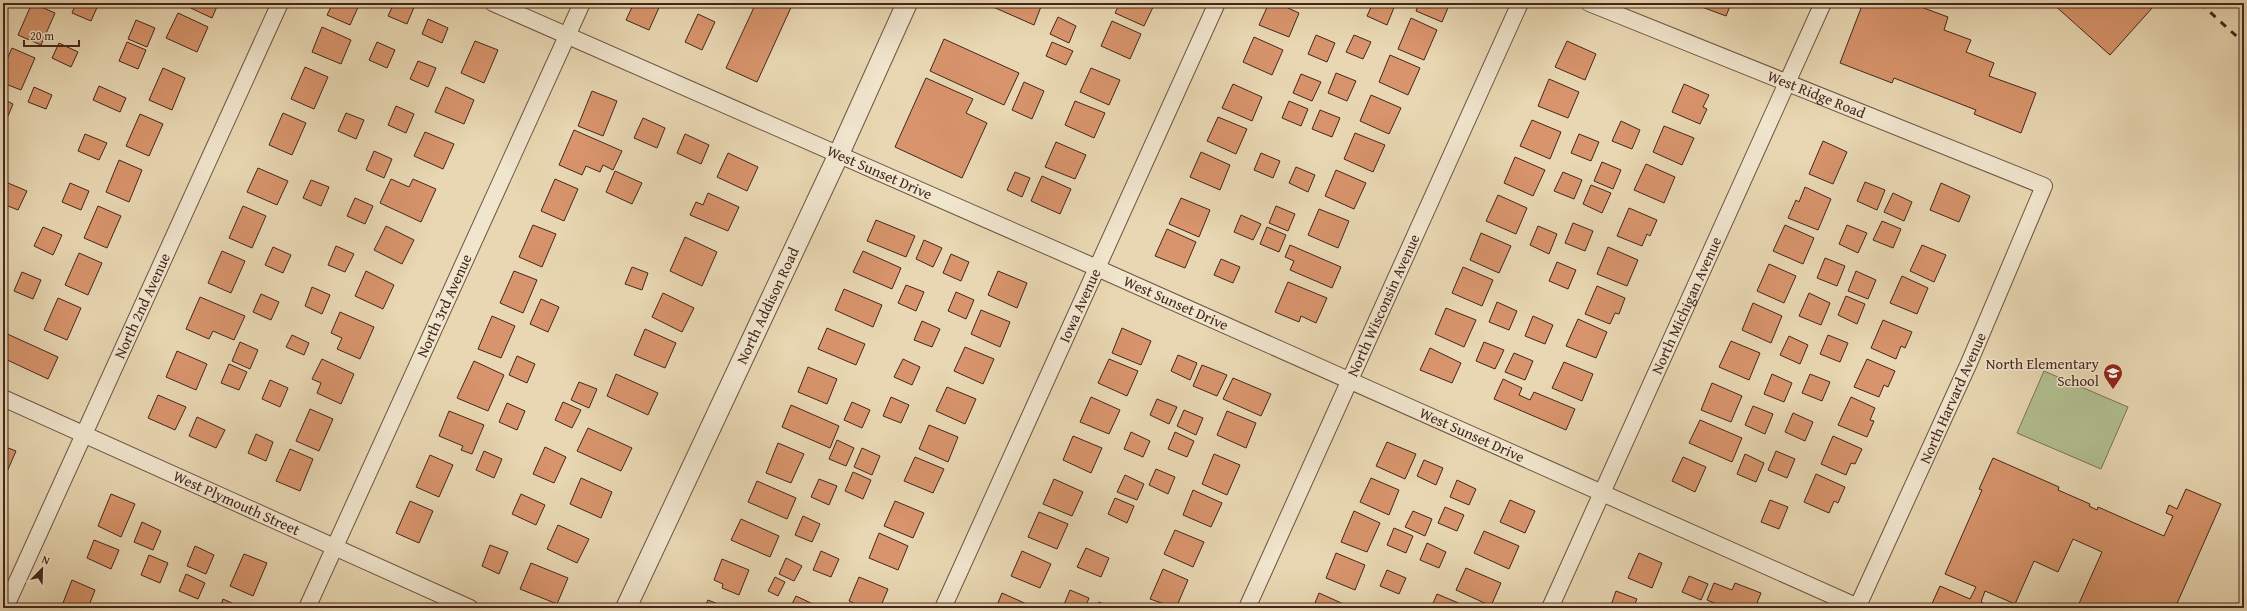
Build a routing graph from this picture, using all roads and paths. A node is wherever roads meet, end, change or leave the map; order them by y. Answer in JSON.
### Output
{"nodes":[{"id":1,"x":280,"y":3,"type":"edge"},
{"id":2,"x":493,"y":3,"type":"edge"},
{"id":3,"x":582,"y":3,"type":"edge"},
{"id":4,"x":907,"y":3,"type":"edge"},
{"id":5,"x":1217,"y":3,"type":"edge"},
{"id":6,"x":1520,"y":3,"type":"edge"},
{"id":7,"x":1589,"y":3,"type":"edge"},
{"id":8,"x":1823,"y":3,"type":"edge"},
{"id":9,"x":567,"y":36,"type":"junction"},
{"id":10,"x":1787,"y":82,"type":"junction"},
{"id":11,"x":838,"y":156,"type":"junction"},
{"id":12,"x":2044,"y":186,"type":"joint"},
{"id":13,"x":1097,"y":268,"type":"junction"},
{"id":14,"x":1350,"y":381,"type":"junction"},
{"id":15,"x":3,"y":398,"type":"edge"},
{"id":16,"x":84,"y":434,"type":"junction"},
{"id":17,"x":1601,"y":493,"type":"junction"},
{"id":18,"x":334,"y":547,"type":"junction"},
{"id":19,"x":5,"y":608,"type":"edge"},
{"id":20,"x":306,"y":608,"type":"edge"},
{"id":21,"x":470,"y":608,"type":"edge"},
{"id":22,"x":626,"y":608,"type":"edge"},
{"id":23,"x":943,"y":608,"type":"edge"},
{"id":24,"x":1247,"y":608,"type":"edge"},
{"id":25,"x":1550,"y":608,"type":"edge"},
{"id":26,"x":1858,"y":608,"type":"edge"}],
"edges":[{"from":1,"to":16,"type":"street","name":"North 2nd Avenue"},
{"from":2,"to":9,"type":"street","name":"West Sunset Drive"},
{"from":3,"to":9,"type":"street","name":"North 3rd Avenue"},
{"from":4,"to":11,"type":"street","name":"North Addison Road"},
{"from":5,"to":13,"type":"street","name":"Iowa Avenue"},
{"from":6,"to":14,"type":"street","name":"North Wisconsin Avenue"},
{"from":7,"to":10,"type":"street","name":"West Ridge Road"},
{"from":8,"to":10,"type":"street","name":"North Michigan Avenue"},
{"from":9,"to":11,"type":"street","name":"West Sunset Drive"},
{"from":9,"to":18,"type":"street","name":"North 3rd Avenue"},
{"from":10,"to":12,"type":"street","name":"West Ridge Road"},
{"from":10,"to":17,"type":"street","name":"North Michigan Avenue"},
{"from":11,"to":13,"type":"street","name":"West Sunset Drive"},
{"from":11,"to":22,"type":"street","name":"North Addison Road"},
{"from":12,"to":26,"type":"street","name":"North Harvard Avenue"},
{"from":13,"to":14,"type":"street","name":"West Sunset Drive"},
{"from":13,"to":23,"type":"street","name":"Iowa Avenue"},
{"from":14,"to":17,"type":"street","name":"West Sunset Drive"},
{"from":14,"to":24,"type":"street","name":"North Wisconsin Avenue"},
{"from":15,"to":16,"type":"street","name":"West Plymouth Street"},
{"from":16,"to":18,"type":"street","name":"West Plymouth Street"},
{"from":16,"to":19,"type":"street","name":"North 2nd Avenue"},
{"from":17,"to":25,"type":"street","name":"North Michigan Avenue"},
{"from":17,"to":26,"type":"street","name":"West Sunset Drive"},
{"from":18,"to":20,"type":"street","name":"North 3rd Avenue"},
{"from":18,"to":21,"type":"street","name":"West Plymouth Street"}]}
